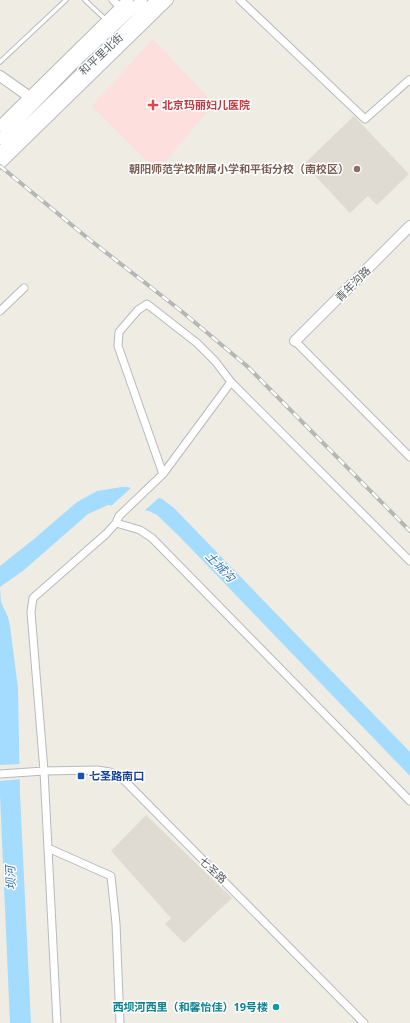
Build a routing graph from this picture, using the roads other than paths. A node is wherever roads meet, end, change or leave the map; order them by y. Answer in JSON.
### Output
{"nodes":[{"id":1,"x":66,"y":0,"type":"edge"},
{"id":2,"x":85,"y":0,"type":"edge"},
{"id":3,"x":113,"y":0,"type":"edge"},
{"id":4,"x":128,"y":0,"type":"edge"},
{"id":5,"x":142,"y":0,"type":"edge"},
{"id":6,"x":156,"y":0,"type":"edge"},
{"id":7,"x":168,"y":0,"type":"edge"},
{"id":8,"x":240,"y":0,"type":"edge"},
{"id":9,"x":121,"y":8,"type":"junction"},
{"id":10,"x":107,"y":21,"type":"junction"},
{"id":11,"x":0,"y":62,"type":"edge"},
{"id":12,"x":0,"y":76,"type":"edge"},
{"id":13,"x":410,"y":81,"type":"edge"},
{"id":14,"x":41,"y":105,"type":"junction"},
{"id":15,"x":0,"y":126,"type":"edge"},
{"id":16,"x":0,"y":139,"type":"edge"},
{"id":17,"x":0,"y":152,"type":"edge"},
{"id":18,"x":0,"y":164,"type":"edge"},
{"id":19,"x":410,"y":226,"type":"edge"},
{"id":20,"x":24,"y":288,"type":"dead end"},
{"id":21,"x":0,"y":310,"type":"edge"},
{"id":22,"x":296,"y":341,"type":"joint"},
{"id":23,"x":232,"y":382,"type":"junction"},
{"id":24,"x":410,"y":457,"type":"edge"},
{"id":25,"x":163,"y":474,"type":"junction"},
{"id":26,"x":117,"y":520,"type":"junction"},
{"id":27,"x":410,"y":561,"type":"edge"},
{"id":28,"x":40,"y":771,"type":"junction"},
{"id":29,"x":0,"y":774,"type":"edge"},
{"id":30,"x":410,"y":801,"type":"edge"},
{"id":31,"x":48,"y":848,"type":"junction"},
{"id":32,"x":57,"y":1023,"type":"edge"},
{"id":33,"x":120,"y":1023,"type":"edge"},
{"id":34,"x":364,"y":1023,"type":"edge"}],
"edges":[{"from":1,"to":11,"type":"lane"},
{"from":2,"to":10,"type":"lane"},
{"from":3,"to":9,"type":"street"},
{"from":4,"to":9,"type":"street"},
{"from":5,"to":14,"type":"street","name":"和平里北街"},
{"from":6,"to":14,"type":"street","name":"和平里北街"},
{"from":7,"to":14,"type":"street"},
{"from":8,"to":13,"type":"street"},
{"from":9,"to":10,"type":"street"},
{"from":10,"to":14,"type":"street"},
{"from":12,"to":14,"type":"street"},
{"from":14,"to":15,"type":"street"},
{"from":14,"to":16,"type":"street"},
{"from":14,"to":17,"type":"street"},
{"from":14,"to":18,"type":"street"},
{"from":19,"to":22,"type":"street","name":"青年沟路"},
{"from":20,"to":21,"type":"street"},
{"from":22,"to":24,"type":"street"},
{"from":23,"to":25,"type":"street"},
{"from":23,"to":25,"type":"street"},
{"from":23,"to":27,"type":"street"},
{"from":25,"to":26,"type":"street"},
{"from":26,"to":28,"type":"street"},
{"from":26,"to":30,"type":"street"},
{"from":28,"to":29,"type":"street","name":"七圣路"},
{"from":28,"to":31,"type":"street"},
{"from":28,"to":34,"type":"street","name":"七圣路"},
{"from":31,"to":32,"type":"street"},
{"from":31,"to":33,"type":"street"}]}
